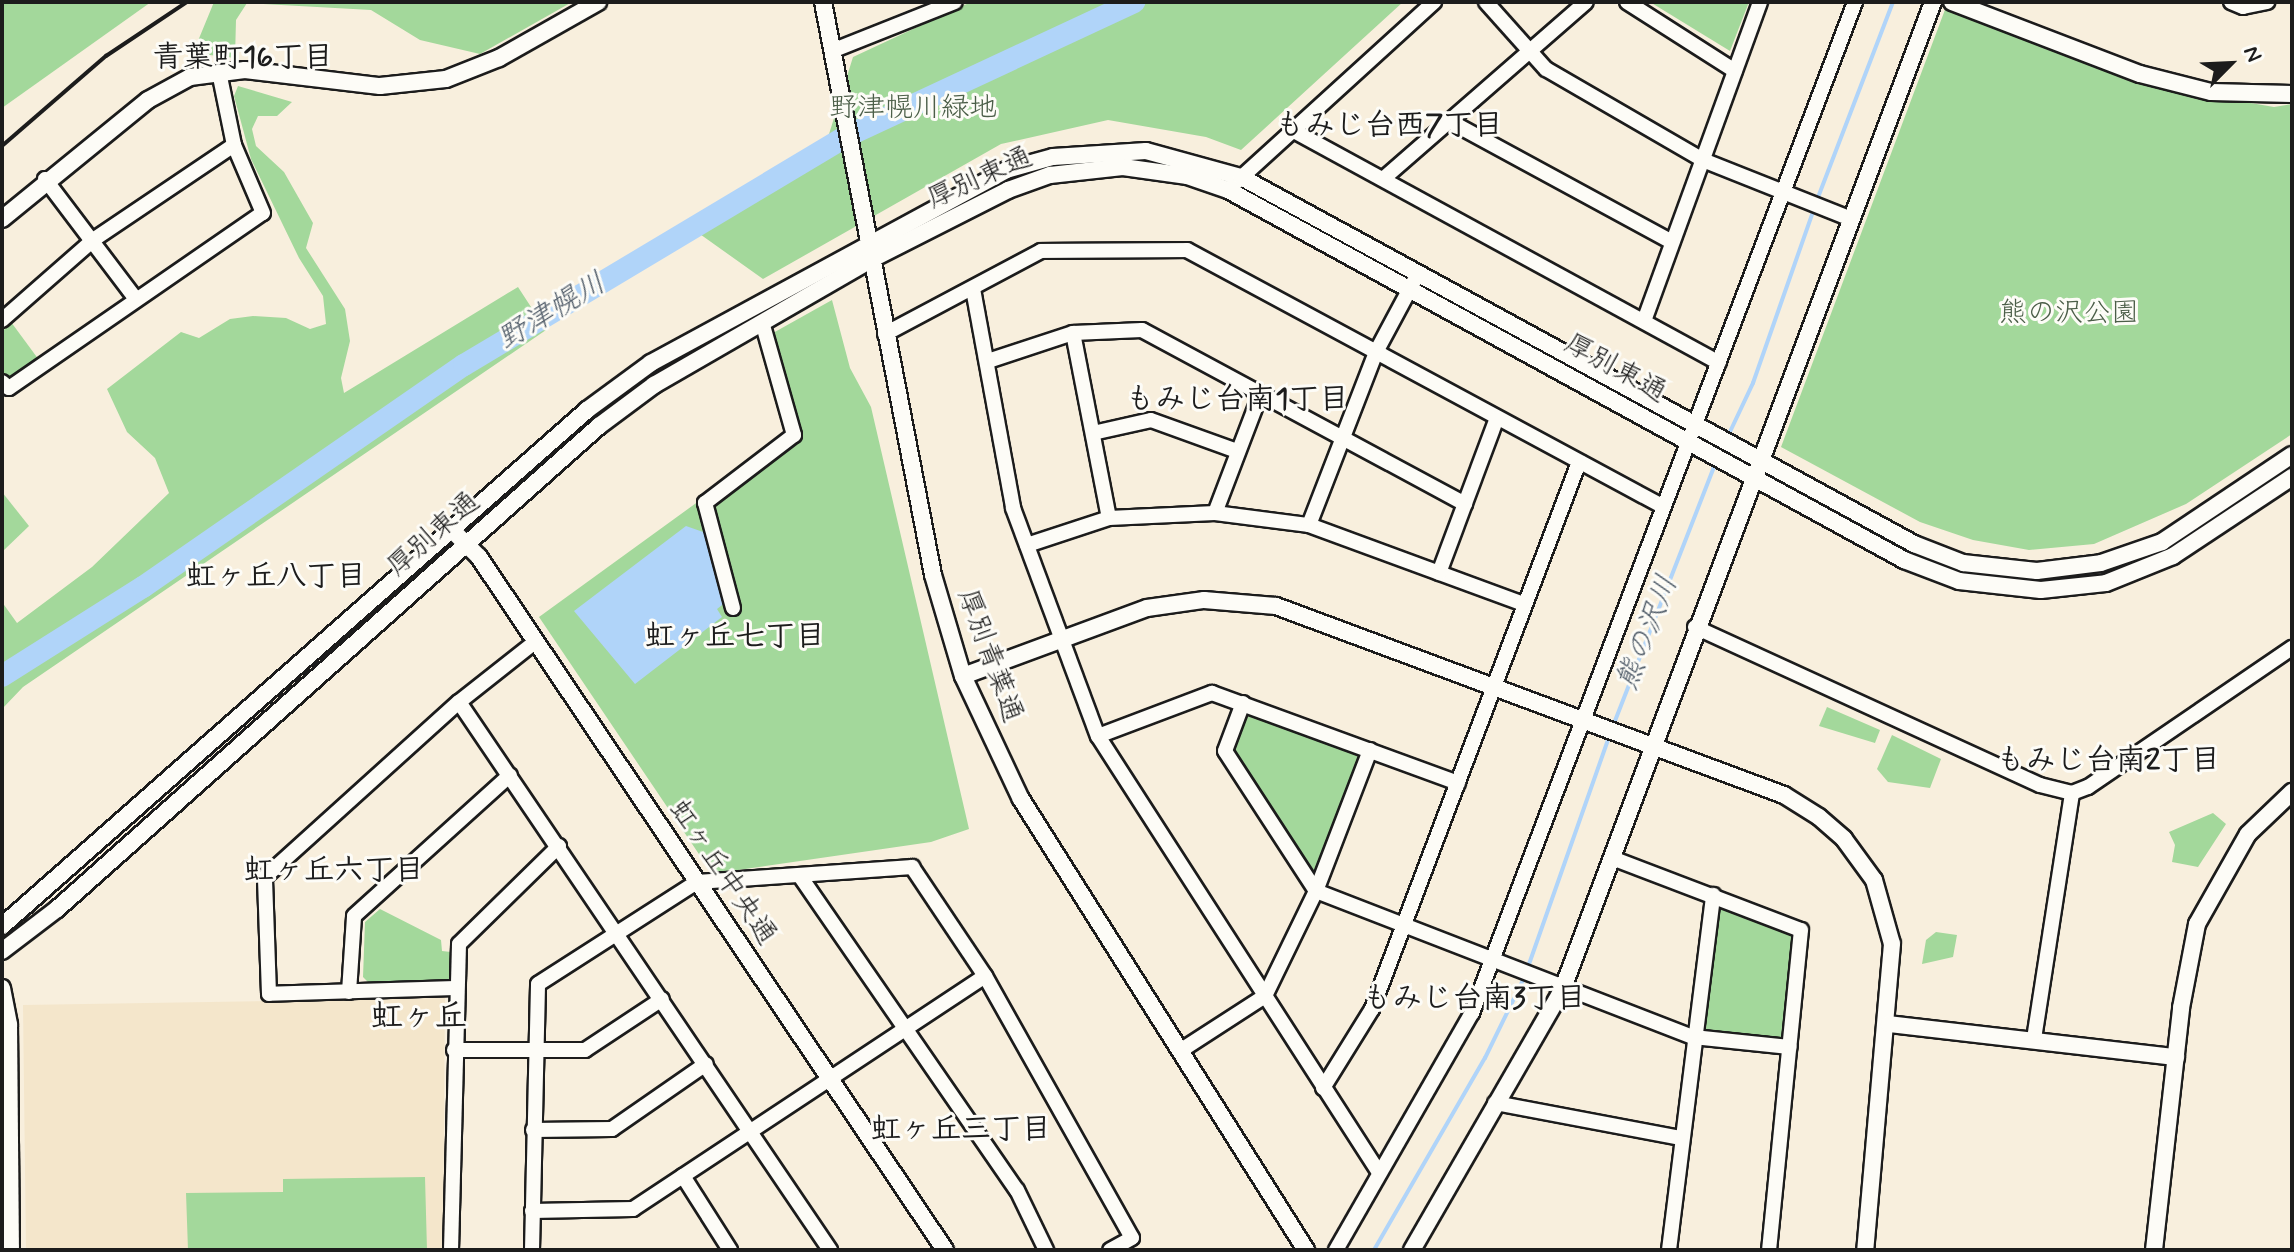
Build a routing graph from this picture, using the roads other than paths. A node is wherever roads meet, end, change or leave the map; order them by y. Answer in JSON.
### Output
{"nodes":[{"id":1,"x":598,"y":2,"type":"edge"},
{"id":2,"x":823,"y":2,"type":"edge"},
{"id":3,"x":955,"y":2,"type":"edge"},
{"id":4,"x":1434,"y":2,"type":"edge"},
{"id":5,"x":1486,"y":2,"type":"edge"},
{"id":6,"x":1586,"y":2,"type":"edge"},
{"id":7,"x":1627,"y":2,"type":"edge"},
{"id":8,"x":1760,"y":2,"type":"edge"},
{"id":9,"x":1855,"y":2,"type":"edge"},
{"id":10,"x":1933,"y":2,"type":"edge"},
{"id":11,"x":1952,"y":2,"type":"edge"},
{"id":12,"x":2231,"y":2,"type":"edge"},
{"id":13,"x":2267,"y":2,"type":"edge"},
{"id":14,"x":832,"y":51,"type":"junction"},
{"id":15,"x":1529,"y":52,"type":"junction"},
{"id":16,"x":1735,"y":71,"type":"junction"},
{"id":17,"x":219,"y":72,"type":"junction"},
{"id":18,"x":2292,"y":94,"type":"edge"},
{"id":19,"x":1451,"y":122,"type":"junction"},
{"id":20,"x":1292,"y":130,"type":"junction"},
{"id":21,"x":234,"y":145,"type":"junction"},
{"id":22,"x":1703,"y":160,"type":"junction"},
{"id":23,"x":1241,"y":177,"type":"junction"},
{"id":24,"x":45,"y":179,"type":"junction"},
{"id":25,"x":1383,"y":179,"type":"junction"},
{"id":26,"x":1228,"y":190,"type":"junction"},
{"id":27,"x":1783,"y":193,"type":"junction"},
{"id":28,"x":1843,"y":216,"type":"junction"},
{"id":29,"x":2,"y":219,"type":"edge"},
{"id":30,"x":93,"y":240,"type":"junction"},
{"id":31,"x":869,"y":241,"type":"junction"},
{"id":32,"x":1672,"y":242,"type":"junction"},
{"id":33,"x":872,"y":259,"type":"junction"},
{"id":34,"x":1414,"y":280,"type":"junction"},
{"id":35,"x":973,"y":289,"type":"junction"},
{"id":36,"x":135,"y":298,"type":"junction"},
{"id":37,"x":2,"y":320,"type":"edge"},
{"id":38,"x":1644,"y":321,"type":"junction"},
{"id":39,"x":762,"y":322,"type":"junction"},
{"id":40,"x":1073,"y":333,"type":"junction"},
{"id":41,"x":885,"y":334,"type":"junction"},
{"id":42,"x":1376,"y":352,"type":"junction"},
{"id":43,"x":988,"y":361,"type":"junction"},
{"id":44,"x":1719,"y":363,"type":"junction"},
{"id":45,"x":2,"y":382,"type":"edge"},
{"id":46,"x":1260,"y":395,"type":"junction"},
{"id":47,"x":1497,"y":418,"type":"junction"},
{"id":48,"x":1093,"y":433,"type":"junction"},
{"id":49,"x":1702,"y":438,"type":"junction"},
{"id":50,"x":1342,"y":440,"type":"junction"},
{"id":51,"x":1237,"y":451,"type":"junction"},
{"id":52,"x":2292,"y":455,"type":"edge"},
{"id":53,"x":1763,"y":460,"type":"junction"},
{"id":54,"x":1579,"y":462,"type":"junction"},
{"id":55,"x":2292,"y":477,"type":"edge"},
{"id":56,"x":1756,"y":478,"type":"junction"},
{"id":57,"x":1465,"y":504,"type":"junction"},
{"id":58,"x":1662,"y":506,"type":"junction"},
{"id":59,"x":1215,"y":513,"type":"junction"},
{"id":60,"x":1109,"y":518,"type":"junction"},
{"id":61,"x":1309,"y":525,"type":"junction"},
{"id":62,"x":458,"y":536,"type":"junction"},
{"id":63,"x":1027,"y":545,"type":"junction"},
{"id":64,"x":1439,"y":573,"type":"junction"},
{"id":65,"x":1524,"y":604,"type":"junction"},
{"id":66,"x":733,"y":608,"type":"dead end"},
{"id":67,"x":1695,"y":627,"type":"junction"},
{"id":68,"x":1062,"y":639,"type":"junction"},
{"id":69,"x":535,"y":642,"type":"junction"},
{"id":70,"x":2292,"y":648,"type":"edge"},
{"id":71,"x":963,"y":676,"type":"junction"},
{"id":72,"x":1495,"y":686,"type":"junction"},
{"id":73,"x":459,"y":702,"type":"junction"},
{"id":74,"x":1243,"y":703,"type":"junction"},
{"id":75,"x":1593,"y":723,"type":"junction"},
{"id":76,"x":1098,"y":736,"type":"junction"},
{"id":77,"x":1652,"y":747,"type":"junction"},
{"id":78,"x":1370,"y":750,"type":"junction"},
{"id":79,"x":510,"y":775,"type":"junction"},
{"id":80,"x":1458,"y":783,"type":"junction"},
{"id":81,"x":2292,"y":792,"type":"edge"},
{"id":82,"x":2072,"y":793,"type":"junction"},
{"id":83,"x":114,"y":832,"type":"junction"},
{"id":84,"x":559,"y":846,"type":"junction"},
{"id":85,"x":127,"y":847,"type":"junction"},
{"id":86,"x":1612,"y":858,"type":"junction"},
{"id":87,"x":800,"y":876,"type":"junction"},
{"id":88,"x":697,"y":882,"type":"junction"},
{"id":89,"x":1316,"y":891,"type":"junction"},
{"id":90,"x":1713,"y":895,"type":"junction"},
{"id":91,"x":2,"y":926,"type":"edge"},
{"id":92,"x":1404,"y":927,"type":"junction"},
{"id":93,"x":617,"y":933,"type":"junction"},
{"id":94,"x":2,"y":951,"type":"edge"},
{"id":95,"x":1493,"y":961,"type":"junction"},
{"id":96,"x":985,"y":976,"type":"junction"},
{"id":97,"x":1556,"y":986,"type":"junction"},
{"id":98,"x":2,"y":988,"type":"edge"},
{"id":99,"x":456,"y":988,"type":"junction"},
{"id":100,"x":349,"y":992,"type":"junction"},
{"id":101,"x":1265,"y":996,"type":"junction"},
{"id":102,"x":662,"y":999,"type":"junction"},
{"id":103,"x":1889,"y":1024,"type":"junction"},
{"id":104,"x":903,"y":1029,"type":"junction"},
{"id":105,"x":1693,"y":1037,"type":"junction"},
{"id":106,"x":2034,"y":1039,"type":"junction"},
{"id":107,"x":1789,"y":1047,"type":"junction"},
{"id":108,"x":454,"y":1050,"type":"junction"},
{"id":109,"x":534,"y":1050,"type":"junction"},
{"id":110,"x":1180,"y":1051,"type":"junction"},
{"id":111,"x":2176,"y":1057,"type":"junction"},
{"id":112,"x":706,"y":1064,"type":"junction"},
{"id":113,"x":830,"y":1079,"type":"junction"},
{"id":114,"x":1323,"y":1088,"type":"junction"},
{"id":115,"x":1495,"y":1103,"type":"junction"},
{"id":116,"x":533,"y":1130,"type":"junction"},
{"id":117,"x":751,"y":1131,"type":"junction"},
{"id":118,"x":1680,"y":1138,"type":"junction"},
{"id":119,"x":1378,"y":1171,"type":"junction"},
{"id":120,"x":683,"y":1176,"type":"junction"},
{"id":121,"x":532,"y":1211,"type":"junction"},
{"id":122,"x":724,"y":1248,"type":"edge"},
{"id":123,"x":11,"y":1250,"type":"edge"},
{"id":124,"x":451,"y":1250,"type":"edge"},
{"id":125,"x":532,"y":1250,"type":"edge"},
{"id":126,"x":830,"y":1250,"type":"edge"},
{"id":127,"x":945,"y":1250,"type":"edge"},
{"id":128,"x":1046,"y":1250,"type":"edge"},
{"id":129,"x":1110,"y":1250,"type":"edge"},
{"id":130,"x":1306,"y":1250,"type":"edge"},
{"id":131,"x":1336,"y":1250,"type":"edge"},
{"id":132,"x":1412,"y":1250,"type":"edge"},
{"id":133,"x":1669,"y":1250,"type":"edge"},
{"id":134,"x":1769,"y":1250,"type":"edge"},
{"id":135,"x":1865,"y":1250,"type":"edge"},
{"id":136,"x":2154,"y":1250,"type":"edge"}],
"edges":[{"from":1,"to":17,"type":"street"},
{"from":2,"to":14,"type":"street","name":"厚別青葉通"},
{"from":3,"to":14,"type":"street"},
{"from":4,"to":20,"type":"street"},
{"from":5,"to":15,"type":"street"},
{"from":6,"to":15,"type":"street"},
{"from":7,"to":16,"type":"street"},
{"from":8,"to":16,"type":"street"},
{"from":9,"to":27,"type":"street"},
{"from":10,"to":28,"type":"street"},
{"from":11,"to":18,"type":"street"},
{"from":12,"to":13,"type":"street"},
{"from":14,"to":31,"type":"street","name":"厚別青葉通"},
{"from":15,"to":19,"type":"street"},
{"from":15,"to":22,"type":"street"},
{"from":16,"to":22,"type":"street"},
{"from":17,"to":21,"type":"street"},
{"from":17,"to":24,"type":"street"},
{"from":19,"to":25,"type":"street"},
{"from":19,"to":32,"type":"street"},
{"from":20,"to":23,"type":"street"},
{"from":20,"to":25,"type":"street"},
{"from":21,"to":30,"type":"street"},
{"from":21,"to":36,"type":"street"},
{"from":22,"to":27,"type":"street"},
{"from":22,"to":32,"type":"street"},
{"from":23,"to":26,"type":"street"},
{"from":23,"to":31,"type":"street","name":"厚別東通"},
{"from":23,"to":34,"type":"street","name":"厚別東通"},
{"from":24,"to":29,"type":"street"},
{"from":24,"to":30,"type":"street"},
{"from":25,"to":38,"type":"street"},
{"from":26,"to":33,"type":"street","name":"厚別東通"},
{"from":26,"to":34,"type":"street","name":"厚別東通"},
{"from":27,"to":28,"type":"street"},
{"from":27,"to":44,"type":"street"},
{"from":28,"to":53,"type":"street"},
{"from":30,"to":36,"type":"street"},
{"from":30,"to":37,"type":"street"},
{"from":31,"to":33,"type":"street","name":"厚別青葉通"},
{"from":31,"to":62,"type":"street","name":"厚別東通"},
{"from":32,"to":38,"type":"street"},
{"from":33,"to":39,"type":"street","name":"厚別東通"},
{"from":33,"to":41,"type":"street","name":"厚別青葉通"},
{"from":34,"to":42,"type":"street"},
{"from":34,"to":49,"type":"street","name":"厚別東通"},
{"from":35,"to":41,"type":"street"},
{"from":35,"to":42,"type":"street"},
{"from":35,"to":43,"type":"street"},
{"from":36,"to":45,"type":"street"},
{"from":38,"to":44,"type":"street"},
{"from":39,"to":62,"type":"street","name":"厚別東通"},
{"from":39,"to":66,"type":"street"},
{"from":40,"to":43,"type":"street"},
{"from":40,"to":46,"type":"street"},
{"from":40,"to":48,"type":"street"},
{"from":41,"to":71,"type":"street","name":"厚別青葉通"},
{"from":42,"to":47,"type":"street"},
{"from":42,"to":50,"type":"street"},
{"from":43,"to":63,"type":"street"},
{"from":44,"to":49,"type":"street"},
{"from":46,"to":50,"type":"street"},
{"from":46,"to":51,"type":"street"},
{"from":47,"to":54,"type":"street"},
{"from":47,"to":57,"type":"street"},
{"from":48,"to":51,"type":"street"},
{"from":48,"to":60,"type":"street"},
{"from":49,"to":53,"type":"street","name":"厚別東通"},
{"from":49,"to":56,"type":"street","name":"厚別東通"},
{"from":49,"to":58,"type":"street"},
{"from":50,"to":57,"type":"street"},
{"from":50,"to":61,"type":"street"},
{"from":51,"to":59,"type":"street"},
{"from":52,"to":53,"type":"street","name":"厚別東通"},
{"from":53,"to":56,"type":"street"},
{"from":54,"to":58,"type":"street"},
{"from":54,"to":65,"type":"street"},
{"from":55,"to":56,"type":"street","name":"厚別東通"},
{"from":56,"to":67,"type":"street"},
{"from":57,"to":64,"type":"street"},
{"from":58,"to":75,"type":"street"},
{"from":59,"to":60,"type":"street"},
{"from":59,"to":61,"type":"street"},
{"from":60,"to":63,"type":"street"},
{"from":61,"to":64,"type":"street"},
{"from":62,"to":69,"type":"street","name":"虹ヶ丘中央通"},
{"from":62,"to":83,"type":"street","name":"厚別東通"},
{"from":62,"to":85,"type":"street","name":"厚別東通"},
{"from":63,"to":68,"type":"street"},
{"from":64,"to":65,"type":"street"},
{"from":65,"to":72,"type":"street"},
{"from":67,"to":77,"type":"street"},
{"from":67,"to":82,"type":"street"},
{"from":68,"to":71,"type":"street"},
{"from":68,"to":72,"type":"street"},
{"from":68,"to":76,"type":"street"},
{"from":69,"to":73,"type":"street"},
{"from":69,"to":88,"type":"street","name":"虹ヶ丘中央通"},
{"from":70,"to":82,"type":"street"},
{"from":71,"to":110,"type":"street","name":"厚別青葉通"},
{"from":72,"to":75,"type":"street"},
{"from":72,"to":80,"type":"street"},
{"from":73,"to":79,"type":"street"},
{"from":73,"to":100,"type":"street"},
{"from":74,"to":76,"type":"street"},
{"from":74,"to":78,"type":"street"},
{"from":74,"to":89,"type":"street"},
{"from":75,"to":77,"type":"street"},
{"from":75,"to":95,"type":"street"},
{"from":76,"to":101,"type":"street"},
{"from":77,"to":86,"type":"street"},
{"from":77,"to":103,"type":"street"},
{"from":78,"to":80,"type":"street"},
{"from":78,"to":89,"type":"street"},
{"from":79,"to":84,"type":"street"},
{"from":79,"to":100,"type":"street"},
{"from":80,"to":92,"type":"street"},
{"from":81,"to":111,"type":"street"},
{"from":82,"to":106,"type":"street"},
{"from":83,"to":85,"type":"street"},
{"from":83,"to":91,"type":"street","name":"厚別東通"},
{"from":84,"to":93,"type":"street"},
{"from":84,"to":99,"type":"street"},
{"from":85,"to":94,"type":"street","name":"厚別東通"},
{"from":86,"to":90,"type":"street"},
{"from":86,"to":97,"type":"street"},
{"from":87,"to":88,"type":"street"},
{"from":87,"to":96,"type":"street"},
{"from":87,"to":104,"type":"street"},
{"from":88,"to":93,"type":"street"},
{"from":88,"to":113,"type":"street","name":"虹ヶ丘中央通"},
{"from":89,"to":92,"type":"street"},
{"from":89,"to":101,"type":"street"},
{"from":90,"to":105,"type":"street"},
{"from":90,"to":107,"type":"street"},
{"from":92,"to":95,"type":"street"},
{"from":92,"to":114,"type":"street"},
{"from":93,"to":102,"type":"street"},
{"from":93,"to":109,"type":"street"},
{"from":95,"to":97,"type":"street"},
{"from":95,"to":119,"type":"street"},
{"from":96,"to":104,"type":"street"},
{"from":96,"to":129,"type":"street"},
{"from":97,"to":105,"type":"street"},
{"from":97,"to":115,"type":"street"},
{"from":98,"to":123,"type":"street"},
{"from":99,"to":100,"type":"street"},
{"from":99,"to":108,"type":"street"},
{"from":101,"to":110,"type":"street"},
{"from":101,"to":114,"type":"street"},
{"from":102,"to":109,"type":"street"},
{"from":102,"to":112,"type":"street"},
{"from":103,"to":106,"type":"street"},
{"from":103,"to":135,"type":"street"},
{"from":104,"to":113,"type":"street"},
{"from":104,"to":128,"type":"street"},
{"from":105,"to":107,"type":"street"},
{"from":105,"to":118,"type":"street"},
{"from":106,"to":111,"type":"street"},
{"from":107,"to":134,"type":"street"},
{"from":108,"to":109,"type":"street"},
{"from":108,"to":124,"type":"street"},
{"from":109,"to":116,"type":"street"},
{"from":110,"to":130,"type":"street","name":"厚別青葉通"},
{"from":111,"to":136,"type":"street"},
{"from":112,"to":116,"type":"street"},
{"from":112,"to":117,"type":"street"},
{"from":113,"to":117,"type":"street"},
{"from":113,"to":127,"type":"street","name":"虹ヶ丘中央通"},
{"from":114,"to":119,"type":"street"},
{"from":115,"to":118,"type":"street"},
{"from":115,"to":132,"type":"street"},
{"from":116,"to":121,"type":"street"},
{"from":117,"to":120,"type":"street"},
{"from":117,"to":126,"type":"street"},
{"from":118,"to":133,"type":"street"},
{"from":119,"to":131,"type":"street"},
{"from":120,"to":121,"type":"street"},
{"from":120,"to":122,"type":"street"},
{"from":121,"to":125,"type":"street"}]}
